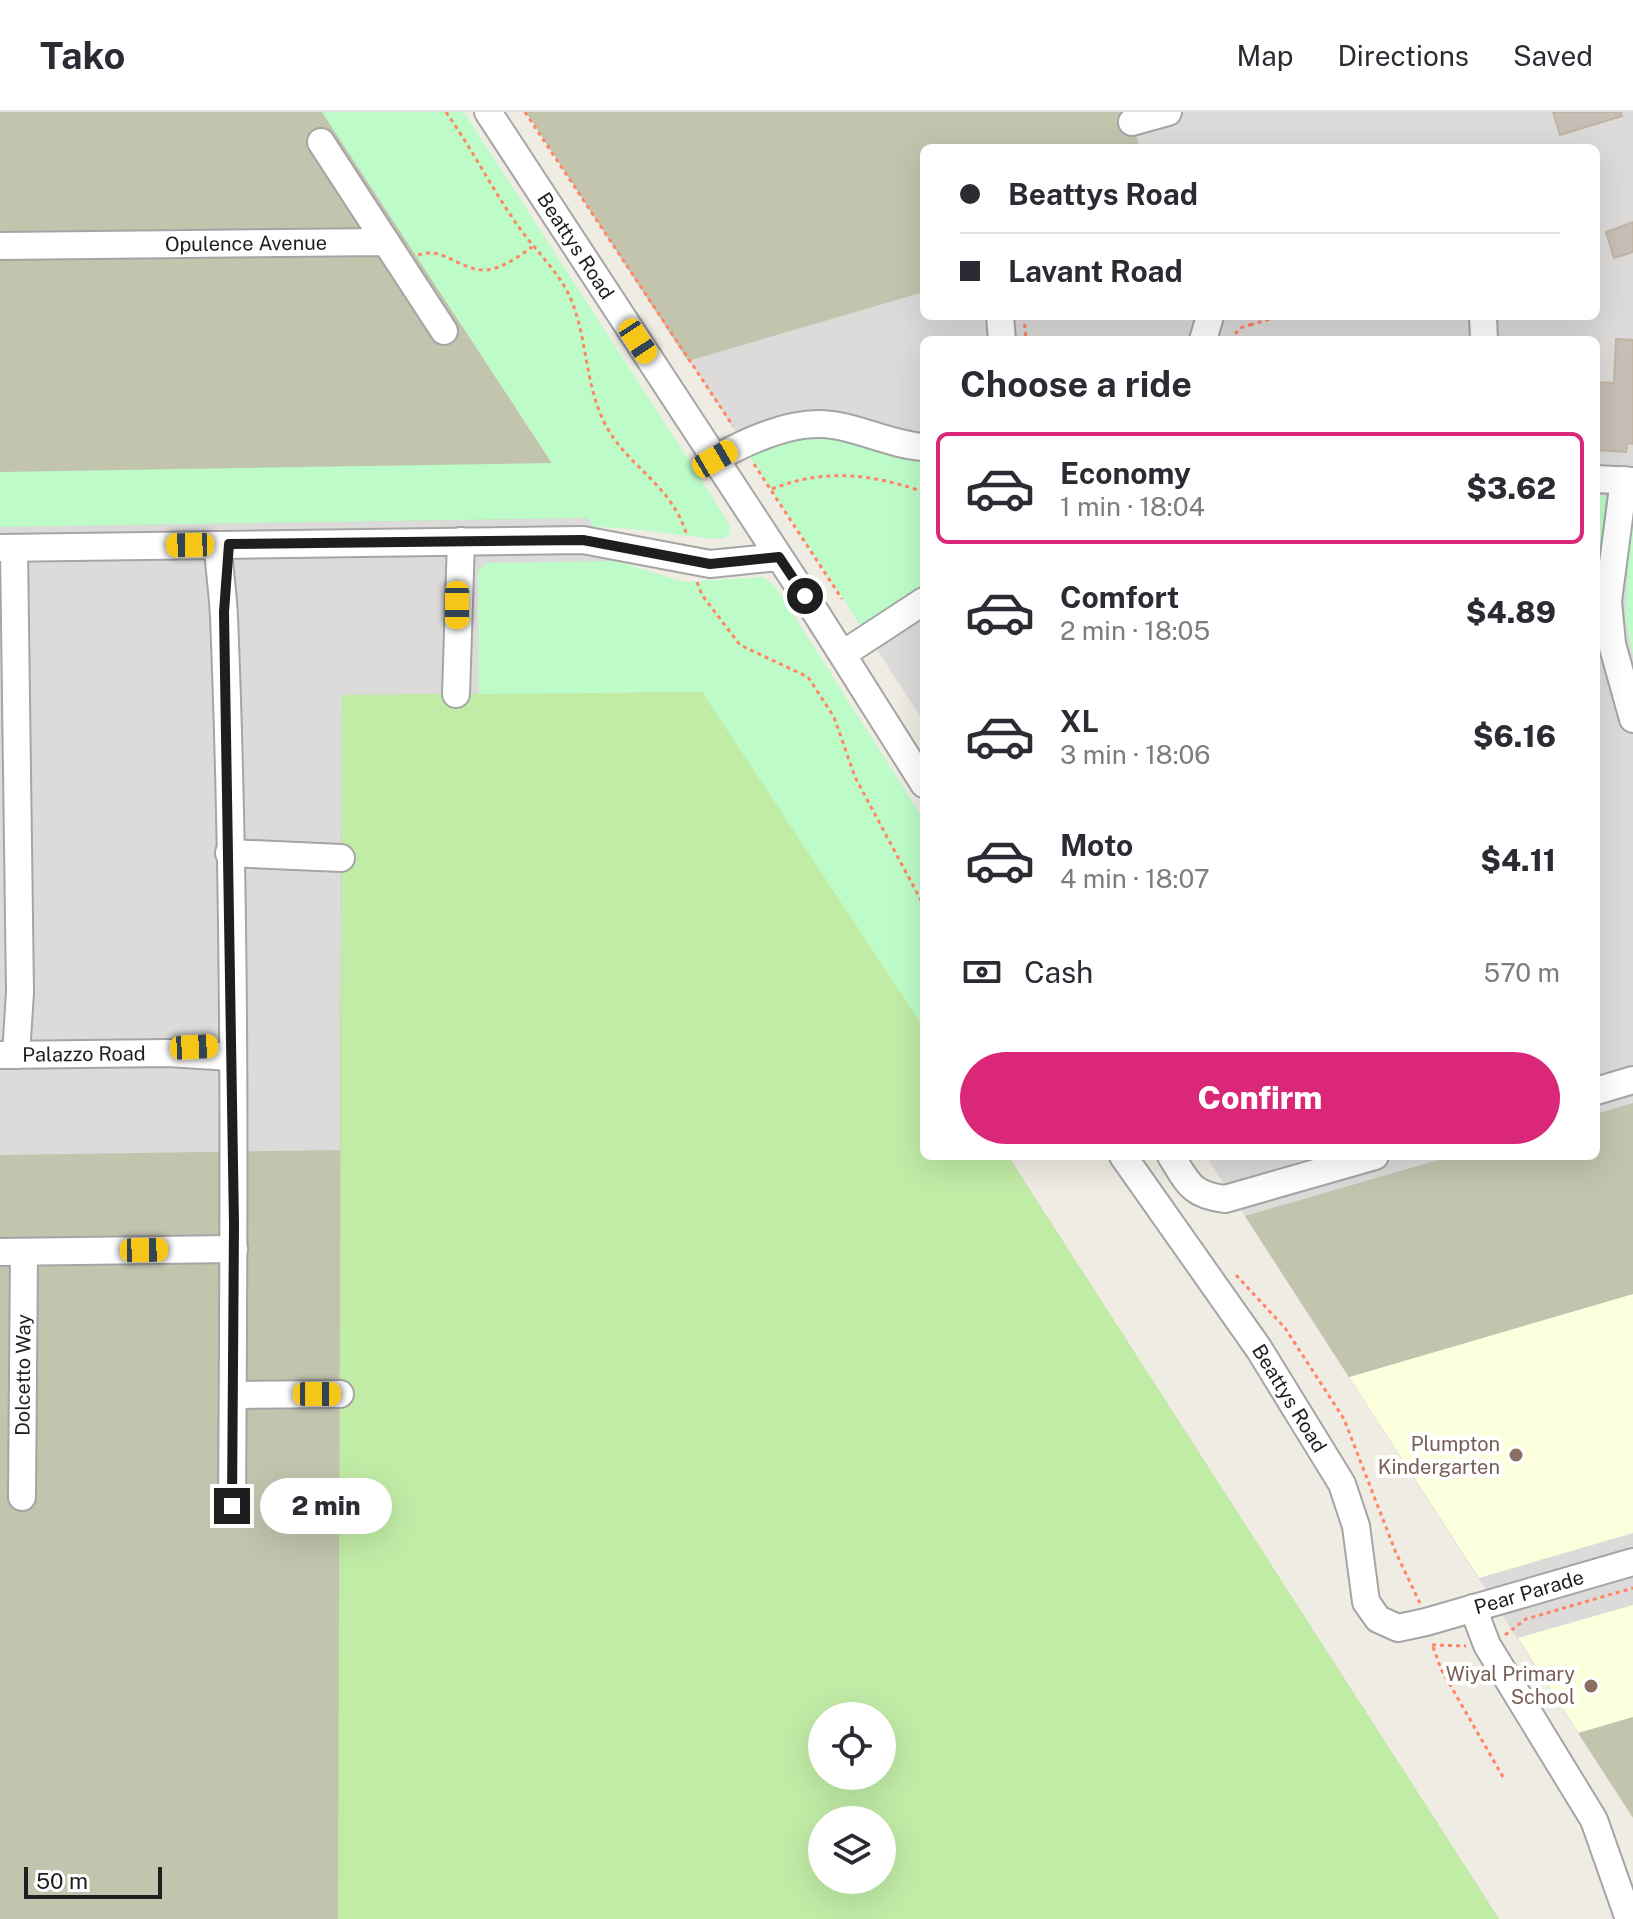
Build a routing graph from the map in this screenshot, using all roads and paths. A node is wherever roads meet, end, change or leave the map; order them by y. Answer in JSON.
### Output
{"nodes":[{"id":1,"x":446,"y":112,"type":"edge"},
{"id":2,"x":488,"y":112,"type":"edge"},
{"id":3,"x":525,"y":112,"type":"edge"},
{"id":4,"x":1168,"y":112,"type":"edge"},
{"id":5,"x":1132,"y":122,"type":"dead end"},
{"id":6,"x":321,"y":142,"type":"dead end"},
{"id":7,"x":386,"y":242,"type":"junction"},
{"id":8,"x":0,"y":246,"type":"edge"},
{"id":9,"x":533,"y":247,"type":"junction"},
{"id":10,"x":402,"y":266,"type":"junction"},
{"id":11,"x":1249,"y":320,"type":"edge"},
{"id":12,"x":1267,"y":320,"type":"edge"},
{"id":13,"x":1250,"y":325,"type":"junction"},
{"id":14,"x":444,"y":331,"type":"dead end"},
{"id":15,"x":1233,"y":336,"type":"edge"},
{"id":16,"x":744,"y":443,"type":"junction"},
{"id":17,"x":920,"y":446,"type":"edge"},
{"id":18,"x":715,"y":459,"type":"junction"},
{"id":19,"x":1600,"y":479,"type":"edge"},
{"id":20,"x":1629,"y":481,"type":"edge"},
{"id":21,"x":771,"y":489,"type":"junction"},
{"id":22,"x":920,"y":491,"type":"edge"},
{"id":23,"x":456,"y":541,"type":"junction"},
{"id":24,"x":224,"y":544,"type":"junction"},
{"id":25,"x":772,"y":547,"type":"junction"},
{"id":26,"x":7,"y":548,"type":"edge"},
{"id":27,"x":691,"y":557,"type":"junction"},
{"id":28,"x":1605,"y":567,"type":"edge"},
{"id":29,"x":842,"y":599,"type":"dead end"},
{"id":30,"x":920,"y":604,"type":"edge"},
{"id":31,"x":843,"y":654,"type":"junction"},
{"id":32,"x":456,"y":694,"type":"dead end"},
{"id":33,"x":1633,"y":719,"type":"edge"},
{"id":34,"x":920,"y":778,"type":"edge"},
{"id":35,"x":341,"y":858,"type":"dead end"},
{"id":36,"x":229,"y":859,"type":"junction"},
{"id":37,"x":920,"y":899,"type":"edge"},
{"id":38,"x":231,"y":1051,"type":"junction"},
{"id":39,"x":14,"y":1055,"type":"edge"},
{"id":40,"x":1633,"y":1080,"type":"edge"},
{"id":41,"x":1600,"y":1090,"type":"edge"},
{"id":42,"x":1126,"y":1160,"type":"edge"},
{"id":43,"x":1174,"y":1160,"type":"edge"},
{"id":44,"x":1361,"y":1160,"type":"edge"},
{"id":45,"x":234,"y":1249,"type":"junction"},
{"id":46,"x":12,"y":1252,"type":"edge"},
{"id":47,"x":340,"y":1394,"type":"dead end"},
{"id":48,"x":233,"y":1395,"type":"junction"},
{"id":49,"x":11,"y":1398,"type":"edge"},
{"id":50,"x":22,"y":1497,"type":"dead end"},
{"id":51,"x":232,"y":1506,"type":"dead end"},
{"id":52,"x":1633,"y":1562,"type":"edge"},
{"id":53,"x":1633,"y":1588,"type":"edge"},
{"id":54,"x":1473,"y":1608,"type":"junction"},
{"id":55,"x":1508,"y":1631,"type":"dead end"},
{"id":56,"x":1429,"y":1634,"type":"junction"},
{"id":57,"x":1503,"y":1777,"type":"dead end"},
{"id":58,"x":1629,"y":1919,"type":"edge"}],
"edges":[{"from":1,"to":9,"type":"path"},
{"from":2,"to":18,"type":"street","name":"Beattys Road"},
{"from":3,"to":16,"type":"path"},
{"from":4,"to":5,"type":"street"},
{"from":6,"to":7,"type":"street"},
{"from":7,"to":8,"type":"street","name":"Opulence Avenue"},
{"from":7,"to":10,"type":"street"},
{"from":9,"to":10,"type":"path"},
{"from":9,"to":27,"type":"path"},
{"from":10,"to":14,"type":"street"},
{"from":11,"to":13,"type":"path"},
{"from":12,"to":13,"type":"path"},
{"from":13,"to":15,"type":"path"},
{"from":16,"to":17,"type":"street"},
{"from":16,"to":18,"type":"street"},
{"from":16,"to":21,"type":"path"},
{"from":18,"to":25,"type":"street","name":"Beattys Road"},
{"from":19,"to":20,"type":"street"},
{"from":20,"to":28,"type":"street"},
{"from":21,"to":22,"type":"path"},
{"from":21,"to":29,"type":"path"},
{"from":23,"to":24,"type":"street"},
{"from":23,"to":27,"type":"street"},
{"from":23,"to":32,"type":"street"},
{"from":24,"to":26,"type":"street"},
{"from":24,"to":36,"type":"street"},
{"from":25,"to":27,"type":"street"},
{"from":25,"to":31,"type":"street","name":"Beattys Road"},
{"from":26,"to":39,"type":"street"},
{"from":27,"to":37,"type":"path"},
{"from":28,"to":33,"type":"street"},
{"from":30,"to":31,"type":"street"},
{"from":31,"to":34,"type":"street","name":"Beattys Road"},
{"from":35,"to":36,"type":"street"},
{"from":36,"to":38,"type":"street"},
{"from":38,"to":39,"type":"street","name":"Palazzo Road"},
{"from":38,"to":45,"type":"street"},
{"from":40,"to":41,"type":"street"},
{"from":42,"to":56,"type":"street","name":"Beattys Road"},
{"from":43,"to":44,"type":"street"},
{"from":45,"to":46,"type":"street"},
{"from":45,"to":48,"type":"street"},
{"from":46,"to":49,"type":"street","name":"Dolcetto Way"},
{"from":47,"to":48,"type":"street"},
{"from":48,"to":51,"type":"street"},
{"from":49,"to":50,"type":"street","name":"Dolcetto Way"},
{"from":52,"to":54,"type":"street","name":"Pear Parade"},
{"from":53,"to":55,"type":"path"},
{"from":54,"to":56,"type":"street","name":"Pear Parade"},
{"from":54,"to":58,"type":"street"},
{"from":56,"to":57,"type":"path"}]}
